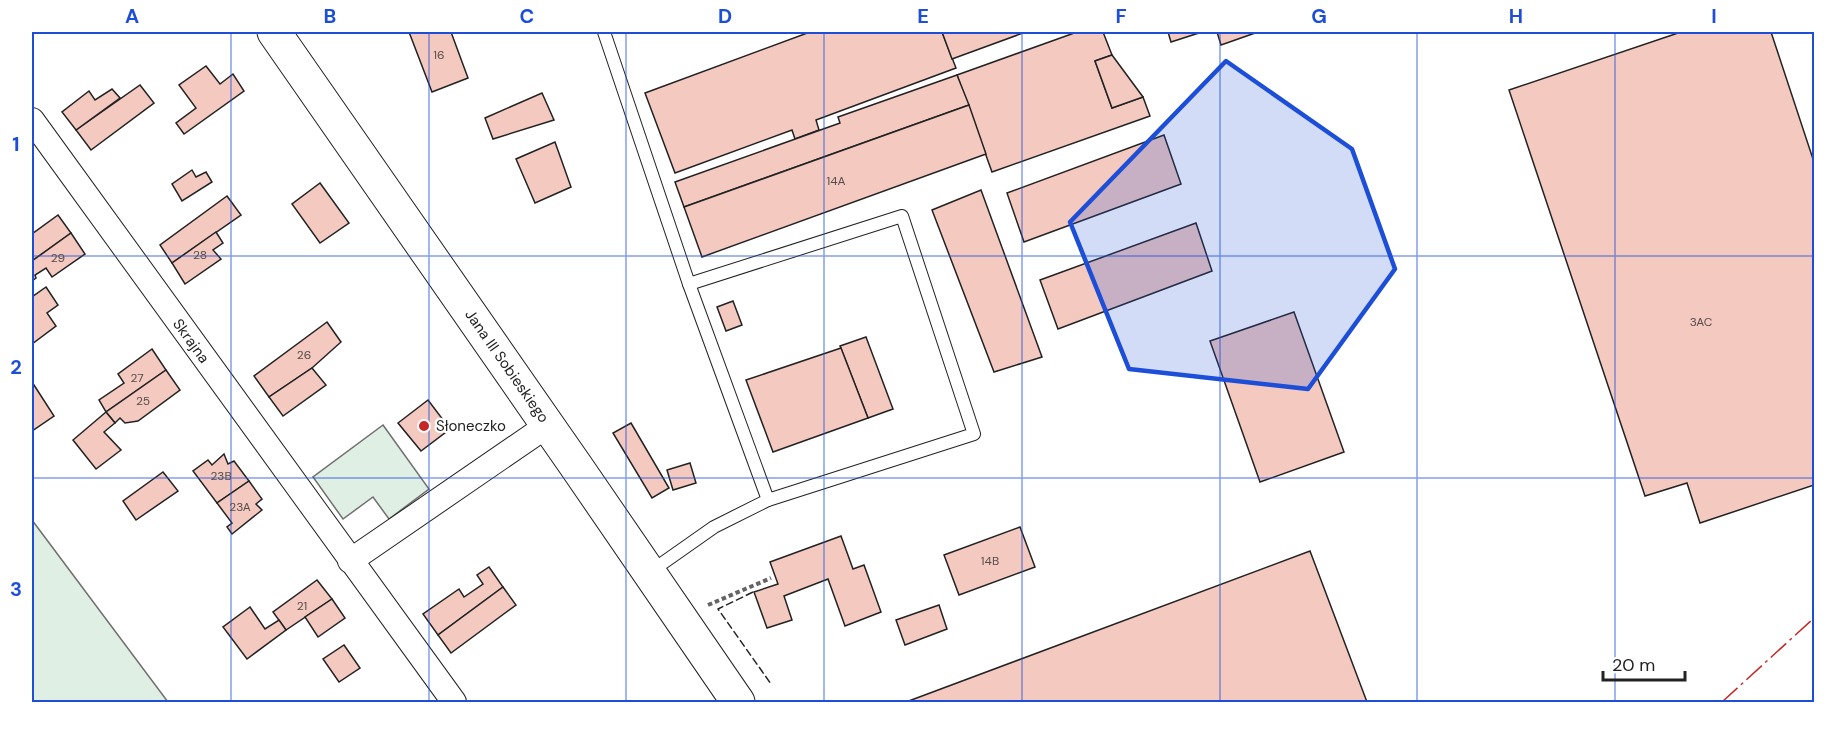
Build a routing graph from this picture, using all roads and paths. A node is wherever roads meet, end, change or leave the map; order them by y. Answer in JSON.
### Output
{"nodes":[{"id":1,"x":274,"y":32,"type":"edge"},
{"id":2,"x":604,"y":32,"type":"edge"},
{"id":3,"x":32,"y":120,"type":"edge"},
{"id":4,"x":689,"y":284,"type":"junction"},
{"id":5,"x":548,"y":425,"type":"junction"},
{"id":6,"x":768,"y":500,"type":"junction"},
{"id":7,"x":350,"y":561,"type":"junction"},
{"id":8,"x":649,"y":573,"type":"junction"},
{"id":9,"x":771,"y":578,"type":"dead end"},
{"id":10,"x":703,"y":607,"type":"dead end"},
{"id":11,"x":454,"y":702,"type":"edge"},
{"id":12,"x":738,"y":702,"type":"edge"}],
"edges":[{"from":1,"to":5,"type":"street","name":"Jana III Sobieskiego"},
{"from":2,"to":4,"type":"lane"},
{"from":3,"to":7,"type":"street","name":"Skrajna"},
{"from":4,"to":6,"type":"lane"},
{"from":4,"to":6,"type":"lane"},
{"from":5,"to":7,"type":"street"},
{"from":5,"to":8,"type":"street","name":"Jana III Sobieskiego"},
{"from":6,"to":8,"type":"lane"},
{"from":7,"to":11,"type":"street","name":"Skrajna"},
{"from":8,"to":12,"type":"street","name":"Jana III Sobieskiego"},
{"from":9,"to":10,"type":"path"}]}
